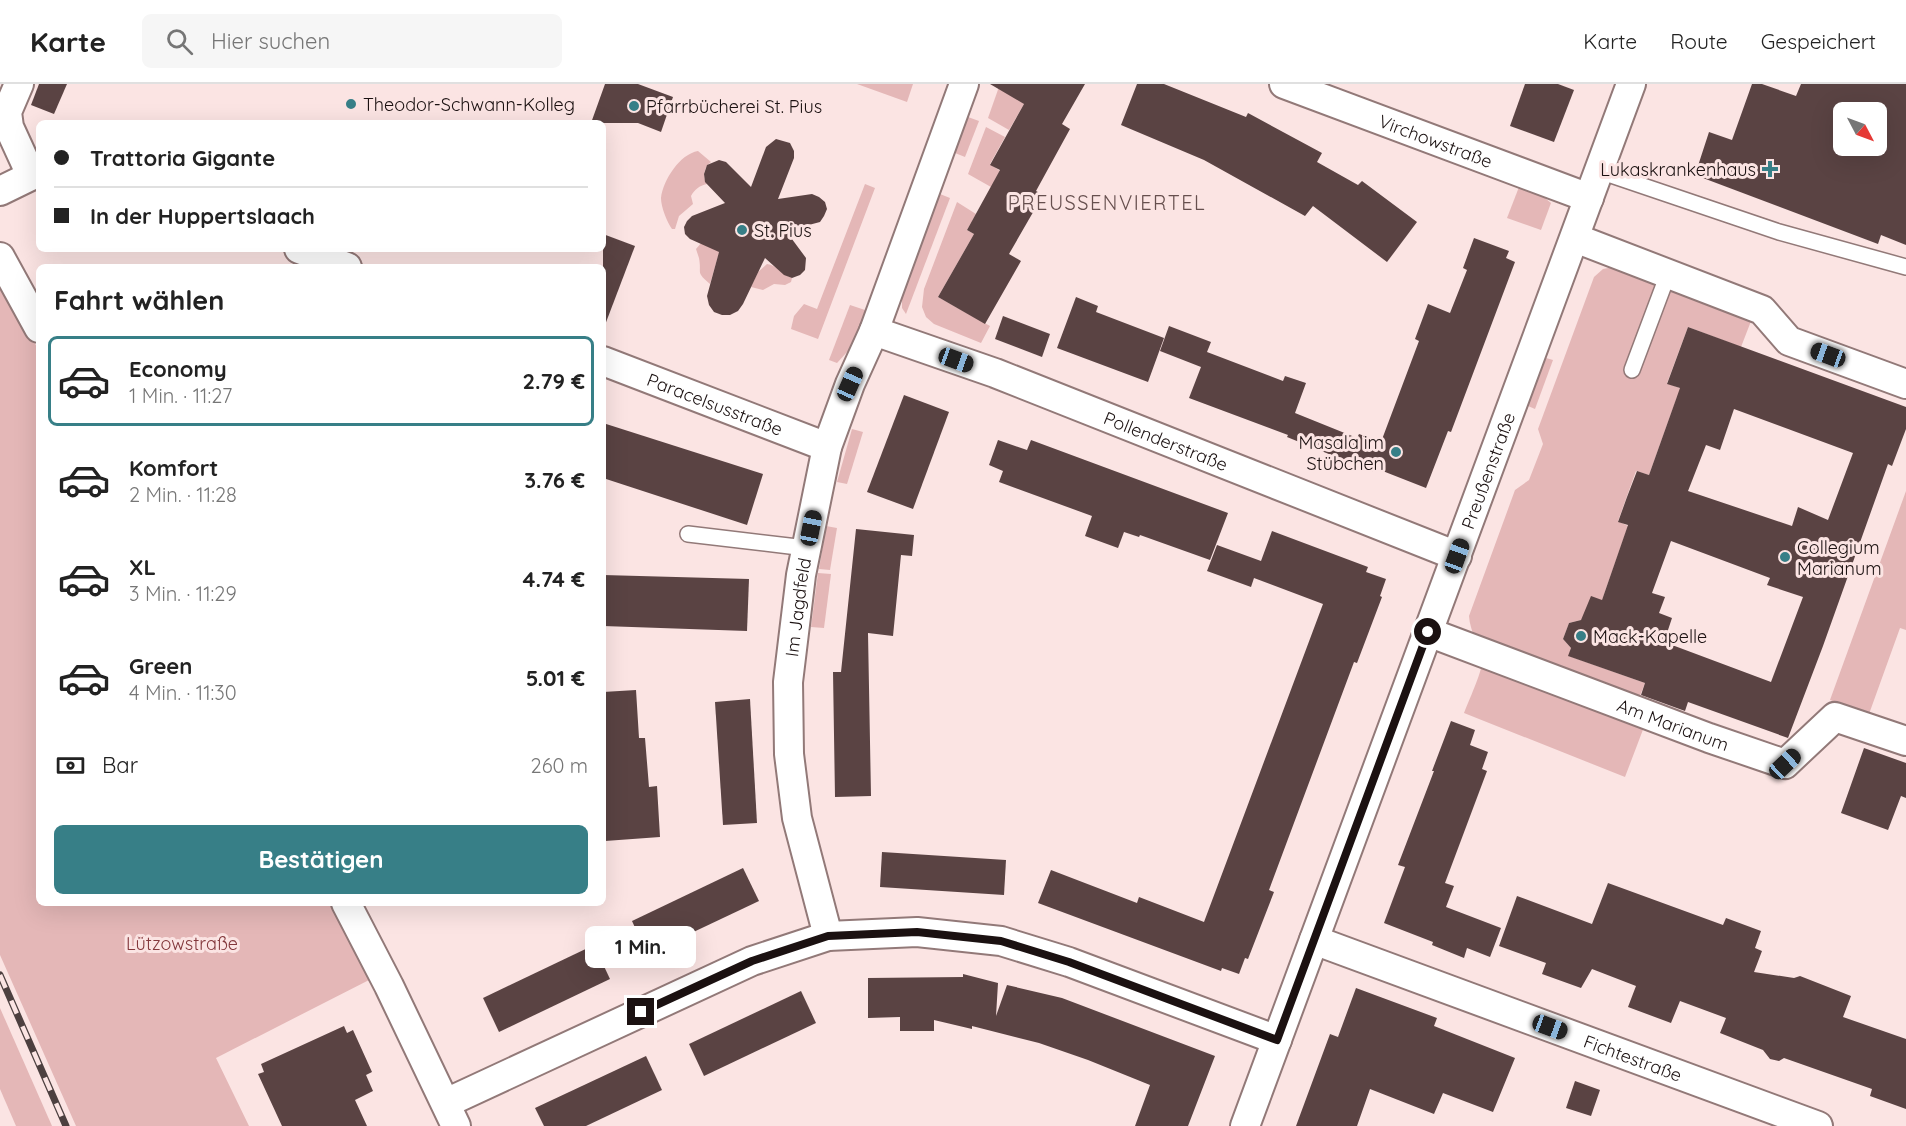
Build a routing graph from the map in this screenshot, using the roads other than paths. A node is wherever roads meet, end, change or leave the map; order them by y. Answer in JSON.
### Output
{"nodes":[{"id":1,"x":19,"y":84,"type":"edge"},
{"id":2,"x":964,"y":84,"type":"edge"},
{"id":3,"x":1284,"y":84,"type":"edge"},
{"id":4,"x":1631,"y":84,"type":"edge"},
{"id":5,"x":1599,"y":171,"type":"junction"},
{"id":6,"x":35,"y":173,"type":"edge"},
{"id":7,"x":0,"y":191,"type":"edge"},
{"id":8,"x":1589,"y":198,"type":"junction"},
{"id":9,"x":1575,"y":238,"type":"junction"},
{"id":10,"x":307,"y":252,"type":"edge"},
{"id":11,"x":0,"y":257,"type":"edge"},
{"id":12,"x":339,"y":264,"type":"edge"},
{"id":13,"x":1906,"y":267,"type":"edge"},
{"id":14,"x":1668,"y":274,"type":"junction"},
{"id":15,"x":36,"y":323,"type":"edge"},
{"id":16,"x":874,"y":331,"type":"junction"},
{"id":17,"x":606,"y":362,"type":"edge"},
{"id":18,"x":1632,"y":370,"type":"dead end"},
{"id":19,"x":1906,"y":384,"type":"edge"},
{"id":20,"x":827,"y":447,"type":"junction"},
{"id":21,"x":688,"y":534,"type":"dead end"},
{"id":22,"x":806,"y":548,"type":"junction"},
{"id":23,"x":1457,"y":556,"type":"junction"},
{"id":24,"x":1428,"y":632,"type":"junction"},
{"id":25,"x":1906,"y":741,"type":"edge"},
{"id":26,"x":348,"y":906,"type":"edge"},
{"id":27,"x":828,"y":936,"type":"junction"},
{"id":28,"x":1314,"y":940,"type":"junction"},
{"id":29,"x":1277,"y":1040,"type":"junction"},
{"id":30,"x":451,"y":1115,"type":"edge"},
{"id":31,"x":1245,"y":1126,"type":"edge"},
{"id":32,"x":1818,"y":1126,"type":"edge"}],
"edges":[{"from":1,"to":6,"type":"street"},
{"from":2,"to":16,"type":"street","name":"Im Jagdfeld"},
{"from":3,"to":8,"type":"street","name":"Virchowstraße"},
{"from":4,"to":5,"type":"street","name":"Preußenstraße"},
{"from":5,"to":8,"type":"street","name":"Preußenstraße"},
{"from":5,"to":13,"type":"lane"},
{"from":6,"to":7,"type":"street"},
{"from":8,"to":9,"type":"street","name":"Preußenstraße"},
{"from":9,"to":14,"type":"street"},
{"from":9,"to":23,"type":"street","name":"Preußenstraße"},
{"from":10,"to":12,"type":"street"},
{"from":11,"to":15,"type":"street"},
{"from":14,"to":18,"type":"lane"},
{"from":14,"to":19,"type":"street"},
{"from":16,"to":20,"type":"street","name":"Im Jagdfeld"},
{"from":16,"to":23,"type":"street","name":"Pollenderstraße"},
{"from":17,"to":20,"type":"street","name":"Paracelsusstraße"},
{"from":20,"to":22,"type":"street","name":"Im Jagdfeld"},
{"from":21,"to":22,"type":"lane"},
{"from":22,"to":27,"type":"street","name":"Im Jagdfeld"},
{"from":23,"to":24,"type":"street","name":"Preußenstraße"},
{"from":24,"to":25,"type":"street","name":"Am Marianum"},
{"from":24,"to":28,"type":"street","name":"Preußenstraße"},
{"from":26,"to":30,"type":"street"},
{"from":27,"to":29,"type":"street"},
{"from":27,"to":30,"type":"street"},
{"from":28,"to":29,"type":"street","name":"Preußenstraße"},
{"from":28,"to":32,"type":"street","name":"Fichtestraße"},
{"from":29,"to":31,"type":"street","name":"Preußenstraße"}]}
